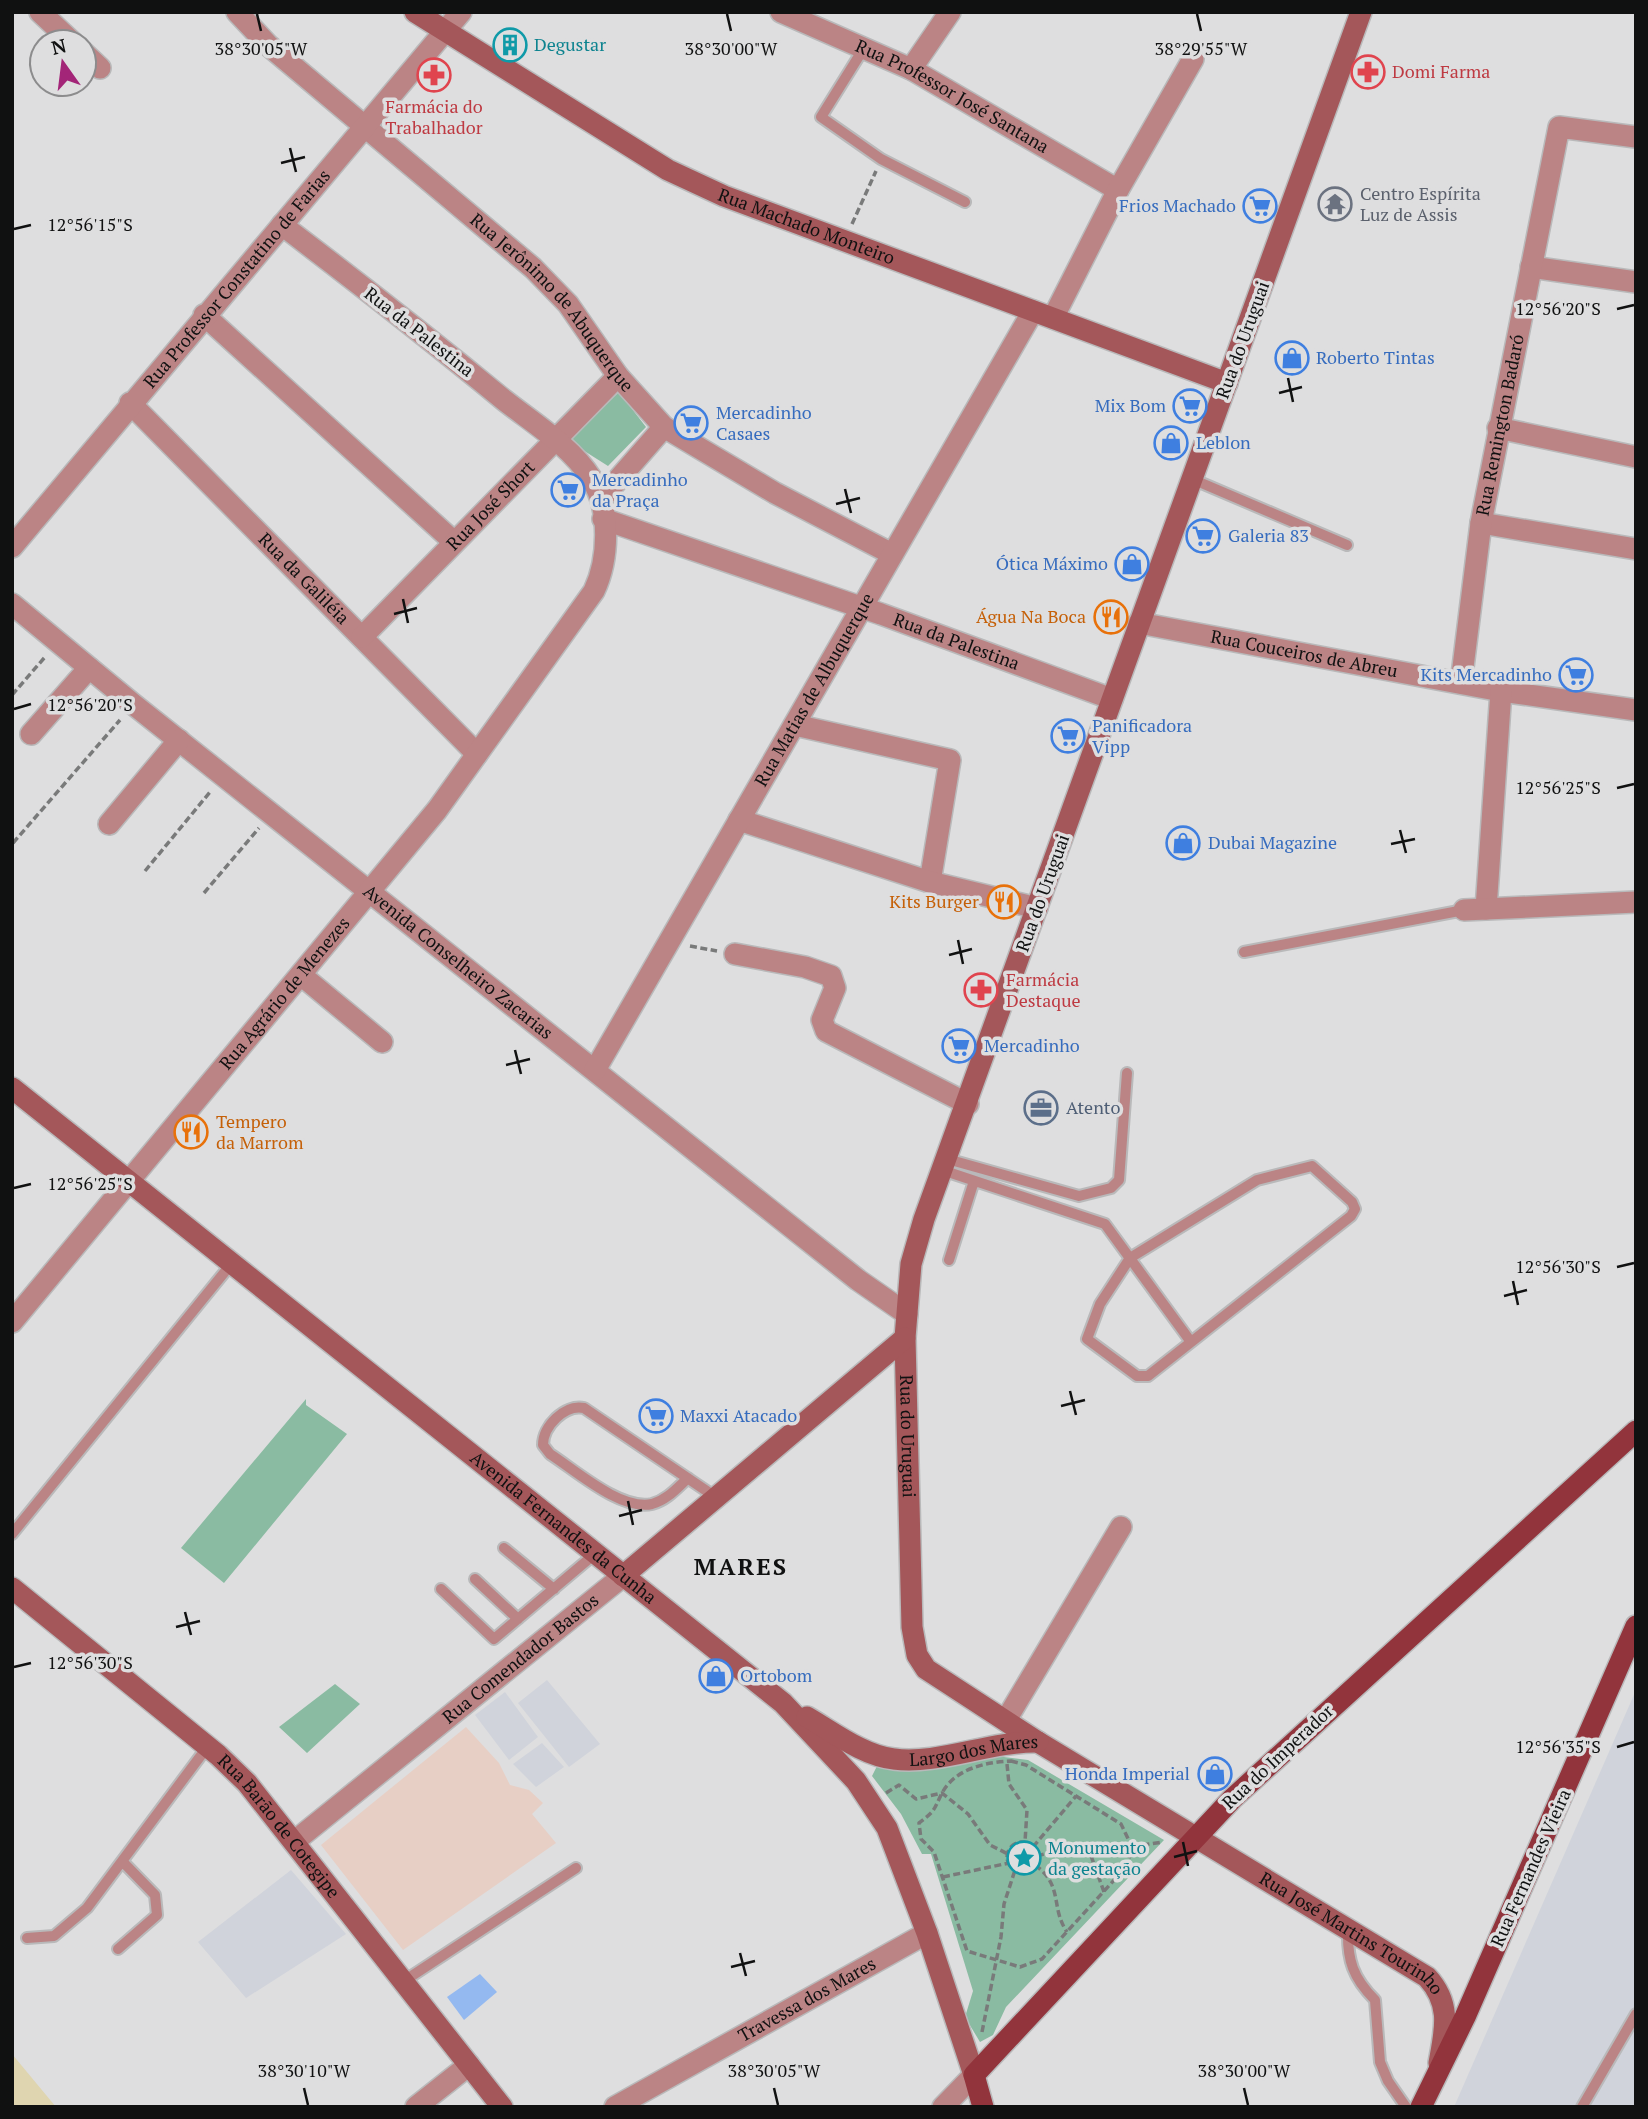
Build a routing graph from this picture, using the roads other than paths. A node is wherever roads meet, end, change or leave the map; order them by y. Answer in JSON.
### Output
{"nodes":[{"id":1,"x":40,"y":12,"type":"edge"},
{"id":2,"x":237,"y":12,"type":"edge"},
{"id":3,"x":415,"y":12,"type":"edge"},
{"id":4,"x":461,"y":12,"type":"edge"},
{"id":5,"x":781,"y":12,"type":"edge"},
{"id":6,"x":950,"y":12,"type":"edge"},
{"id":7,"x":1362,"y":12,"type":"edge"},
{"id":8,"x":57,"y":28,"type":"edge"},
{"id":9,"x":446,"y":33,"type":"junction"},
{"id":10,"x":864,"y":48,"type":"junction"},
{"id":11,"x":1193,"y":59,"type":"dead end"},
{"id":12,"x":911,"y":69,"type":"junction"},
{"id":13,"x":366,"y":128,"type":"junction"},
{"id":14,"x":1636,"y":137,"type":"edge"},
{"id":15,"x":1118,"y":190,"type":"junction"},
{"id":16,"x":965,"y":202,"type":"dead end"},
{"id":17,"x":282,"y":225,"type":"junction"},
{"id":18,"x":1531,"y":267,"type":"junction"},
{"id":19,"x":1636,"y":282,"type":"edge"},
{"id":20,"x":1043,"y":314,"type":"junction"},
{"id":21,"x":204,"y":315,"type":"junction"},
{"id":22,"x":618,"y":376,"type":"junction"},
{"id":23,"x":1227,"y":383,"type":"junction"},
{"id":24,"x":130,"y":403,"type":"junction"},
{"id":25,"x":664,"y":427,"type":"junction"},
{"id":26,"x":1498,"y":428,"type":"junction"},
{"id":27,"x":555,"y":441,"type":"junction"},
{"id":28,"x":1636,"y":457,"type":"edge"},
{"id":29,"x":1192,"y":479,"type":"junction"},
{"id":30,"x":602,"y":509,"type":"junction"},
{"id":31,"x":1481,"y":523,"type":"junction"},
{"id":32,"x":454,"y":542,"type":"junction"},
{"id":33,"x":1347,"y":545,"type":"dead end"},
{"id":34,"x":12,"y":547,"type":"edge"},
{"id":35,"x":1636,"y":549,"type":"edge"},
{"id":36,"x":892,"y":554,"type":"junction"},
{"id":37,"x":12,"y":604,"type":"edge"},
{"id":38,"x":863,"y":608,"type":"junction"},
{"id":39,"x":1139,"y":623,"type":"junction"},
{"id":40,"x":362,"y":637,"type":"junction"},
{"id":41,"x":89,"y":668,"type":"junction"},
{"id":42,"x":1461,"y":683,"type":"junction"},
{"id":43,"x":1500,"y":691,"type":"junction"},
{"id":44,"x":1112,"y":699,"type":"junction"},
{"id":45,"x":1636,"y":710,"type":"edge"},
{"id":46,"x":795,"y":726,"type":"junction"},
{"id":47,"x":31,"y":733,"type":"dead end"},
{"id":48,"x":179,"y":740,"type":"junction"},
{"id":49,"x":477,"y":754,"type":"junction"},
{"id":50,"x":738,"y":820,"type":"junction"},
{"id":51,"x":109,"y":824,"type":"dead end"},
{"id":52,"x":930,"y":882,"type":"junction"},
{"id":53,"x":371,"y":892,"type":"junction"},
{"id":54,"x":1636,"y":902,"type":"edge"},
{"id":55,"x":1037,"y":908,"type":"junction"},
{"id":56,"x":1486,"y":909,"type":"junction"},
{"id":57,"x":1464,"y":911,"type":"joint"},
{"id":58,"x":1244,"y":952,"type":"dead end"},
{"id":59,"x":735,"y":954,"type":"road end"},
{"id":60,"x":301,"y":975,"type":"junction"},
{"id":61,"x":382,"y":1042,"type":"dead end"},
{"id":62,"x":595,"y":1070,"type":"junction"},
{"id":63,"x":1127,"y":1073,"type":"dead end"},
{"id":64,"x":12,"y":1088,"type":"edge"},
{"id":65,"x":968,"y":1104,"type":"junction"},
{"id":66,"x":944,"y":1165,"type":"junction"},
{"id":67,"x":128,"y":1181,"type":"junction"},
{"id":68,"x":974,"y":1181,"type":"junction"},
{"id":69,"x":1130,"y":1258,"type":"junction"},
{"id":70,"x":948,"y":1259,"type":"dead end"},
{"id":71,"x":232,"y":1263,"type":"junction"},
{"id":72,"x":907,"y":1314,"type":"junction"},
{"id":73,"x":12,"y":1322,"type":"edge"},
{"id":74,"x":905,"y":1338,"type":"junction"},
{"id":75,"x":1191,"y":1342,"type":"junction"},
{"id":76,"x":1636,"y":1431,"type":"edge"},
{"id":77,"x":688,"y":1478,"type":"junction"},
{"id":78,"x":717,"y":1498,"type":"junction"},
{"id":79,"x":1121,"y":1527,"type":"dead end"},
{"id":80,"x":12,"y":1534,"type":"edge"},
{"id":81,"x":504,"y":1548,"type":"dead end"},
{"id":82,"x":596,"y":1553,"type":"junction"},
{"id":83,"x":623,"y":1576,"type":"junction"},
{"id":84,"x":475,"y":1579,"type":"dead end"},
{"id":85,"x":12,"y":1588,"type":"edge"},
{"id":86,"x":441,"y":1589,"type":"dead end"},
{"id":87,"x":554,"y":1589,"type":"junction"},
{"id":88,"x":518,"y":1619,"type":"junction"},
{"id":89,"x":1636,"y":1626,"type":"edge"},
{"id":90,"x":783,"y":1703,"type":"junction"},
{"id":91,"x":1006,"y":1720,"type":"junction"},
{"id":92,"x":1038,"y":1742,"type":"junction"},
{"id":93,"x":208,"y":1746,"type":"junction"},
{"id":94,"x":1196,"y":1837,"type":"junction"},
{"id":95,"x":295,"y":1841,"type":"junction"},
{"id":96,"x":122,"y":1861,"type":"junction"},
{"id":97,"x":576,"y":1868,"type":"dead end"},
{"id":98,"x":1348,"y":1928,"type":"junction"},
{"id":99,"x":927,"y":1933,"type":"junction"},
{"id":100,"x":27,"y":1938,"type":"dead end"},
{"id":101,"x":118,"y":1949,"type":"dead end"},
{"id":102,"x":404,"y":1982,"type":"junction"},
{"id":103,"x":1636,"y":2014,"type":"edge"},
{"id":104,"x":469,"y":2065,"type":"junction"},
{"id":105,"x":1439,"y":2066,"type":"junction"},
{"id":106,"x":974,"y":2076,"type":"junction"},
{"id":107,"x":416,"y":2107,"type":"edge"},
{"id":108,"x":502,"y":2107,"type":"edge"},
{"id":109,"x":615,"y":2107,"type":"edge"},
{"id":110,"x":943,"y":2107,"type":"edge"},
{"id":111,"x":984,"y":2107,"type":"edge"},
{"id":112,"x":1406,"y":2107,"type":"edge"},
{"id":113,"x":1421,"y":2107,"type":"edge"},
{"id":114,"x":1582,"y":2107,"type":"edge"}],
"edges":[{"from":1,"to":8,"type":"street"},
{"from":2,"to":13,"type":"street","name":"Rua Jerônimo de Abuquerque"},
{"from":3,"to":9,"type":"street","name":"Rua Machado Monteiro"},
{"from":4,"to":9,"type":"street","name":"Rua Professor Constatino de Farias"},
{"from":5,"to":10,"type":"street","name":"Rua Professor José Santana"},
{"from":6,"to":12,"type":"street"},
{"from":7,"to":23,"type":"street","name":"Rua do Uruguai"},
{"from":9,"to":13,"type":"street","name":"Rua Professor Constatino de Farias"},
{"from":9,"to":20,"type":"street","name":"Rua Machado Monteiro"},
{"from":10,"to":12,"type":"street","name":"Rua Professor José Santana"},
{"from":10,"to":16,"type":"lane"},
{"from":11,"to":15,"type":"street","name":"Rua Matias de Albuquerque"},
{"from":12,"to":15,"type":"street","name":"Rua Professor José Santana"},
{"from":13,"to":17,"type":"street","name":"Rua Professor Constatino de Farias"},
{"from":13,"to":22,"type":"street","name":"Rua Jerônimo de Abuquerque"},
{"from":14,"to":18,"type":"street","name":"Rua Remington Badaró"},
{"from":15,"to":20,"type":"street","name":"Rua Matias de Albuquerque"},
{"from":17,"to":21,"type":"street","name":"Rua Professor Constatino de Farias"},
{"from":17,"to":27,"type":"street","name":"Rua da Palestina"},
{"from":18,"to":19,"type":"street"},
{"from":18,"to":26,"type":"street","name":"Rua Remington Badaró"},
{"from":20,"to":23,"type":"street","name":"Rua Machado Monteiro"},
{"from":20,"to":36,"type":"street","name":"Rua Matias de Albuquerque"},
{"from":21,"to":24,"type":"street","name":"Rua Professor Constatino de Farias"},
{"from":21,"to":32,"type":"street"},
{"from":22,"to":25,"type":"street","name":"Rua Jerônimo de Abuquerque"},
{"from":22,"to":27,"type":"street","name":"Rua José Short"},
{"from":23,"to":29,"type":"street","name":"Rua do Uruguai"},
{"from":24,"to":34,"type":"street","name":"Rua Professor Constatino de Farias"},
{"from":24,"to":40,"type":"street","name":"Rua da Galiléia"},
{"from":25,"to":30,"type":"street"},
{"from":25,"to":36,"type":"street","name":"Rua Jerônimo de Abuquerque"},
{"from":26,"to":28,"type":"street"},
{"from":26,"to":31,"type":"street","name":"Rua Remington Badaró"},
{"from":27,"to":30,"type":"street","name":"Rua Agrário de Menezes"},
{"from":27,"to":32,"type":"street","name":"Rua José Short"},
{"from":29,"to":33,"type":"lane"},
{"from":29,"to":39,"type":"street","name":"Rua do Uruguai"},
{"from":30,"to":38,"type":"street","name":"Rua da Palestina"},
{"from":30,"to":49,"type":"street","name":"Rua Agrário de Menezes"},
{"from":31,"to":35,"type":"street"},
{"from":31,"to":42,"type":"street","name":"Rua Remington Badaró"},
{"from":32,"to":40,"type":"street","name":"Rua José Short"},
{"from":36,"to":38,"type":"street","name":"Rua Matias de Albuquerque"},
{"from":37,"to":41,"type":"street","name":"Avenida Conselheiro Zacarias"},
{"from":38,"to":44,"type":"street","name":"Rua da Palestina"},
{"from":38,"to":46,"type":"street","name":"Rua Matias de Albuquerque"},
{"from":39,"to":42,"type":"street","name":"Rua Couceiros de Abreu"},
{"from":39,"to":44,"type":"street","name":"Rua do Uruguai"},
{"from":40,"to":49,"type":"street","name":"Rua da Galiléia"},
{"from":41,"to":47,"type":"street"},
{"from":41,"to":48,"type":"street","name":"Avenida Conselheiro Zacarias"},
{"from":42,"to":43,"type":"street","name":"Rua Couceiros de Abreu"},
{"from":43,"to":45,"type":"street","name":"Rua Couceiros de Abreu"},
{"from":43,"to":56,"type":"street"},
{"from":44,"to":55,"type":"street","name":"Rua do Uruguai"},
{"from":46,"to":50,"type":"street","name":"Rua Matias de Albuquerque"},
{"from":46,"to":52,"type":"street"},
{"from":48,"to":51,"type":"street"},
{"from":48,"to":53,"type":"street","name":"Avenida Conselheiro Zacarias"},
{"from":49,"to":53,"type":"street","name":"Rua Agrário de Menezes"},
{"from":50,"to":52,"type":"street"},
{"from":50,"to":62,"type":"street","name":"Rua Matias de Albuquerque"},
{"from":52,"to":55,"type":"street"},
{"from":53,"to":60,"type":"street","name":"Rua Agrário de Menezes"},
{"from":53,"to":62,"type":"street","name":"Avenida Conselheiro Zacarias"},
{"from":54,"to":56,"type":"street"},
{"from":55,"to":65,"type":"street","name":"Rua do Uruguai"},
{"from":56,"to":57,"type":"street"},
{"from":57,"to":58,"type":"lane"},
{"from":59,"to":65,"type":"street"},
{"from":60,"to":61,"type":"street"},
{"from":60,"to":67,"type":"street","name":"Rua Agrário de Menezes"},
{"from":62,"to":72,"type":"street","name":"Avenida Conselheiro Zacarias"},
{"from":63,"to":66,"type":"lane"},
{"from":64,"to":67,"type":"street","name":"Avenida Fernandes da Cunha"},
{"from":65,"to":66,"type":"street","name":"Rua do Uruguai"},
{"from":66,"to":68,"type":"lane"},
{"from":66,"to":72,"type":"street","name":"Rua do Uruguai"},
{"from":67,"to":71,"type":"street","name":"Avenida Fernandes da Cunha"},
{"from":67,"to":73,"type":"street","name":"Rua Agrário de Menezes"},
{"from":68,"to":69,"type":"lane"},
{"from":68,"to":70,"type":"lane"},
{"from":69,"to":75,"type":"lane"},
{"from":69,"to":75,"type":"lane"},
{"from":69,"to":75,"type":"lane"},
{"from":71,"to":80,"type":"lane"},
{"from":71,"to":82,"type":"street","name":"Avenida Fernandes da Cunha"},
{"from":72,"to":74,"type":"street","name":"Rua do Uruguai"},
{"from":74,"to":78,"type":"street","name":"Rua Comendador Bastos"},
{"from":74,"to":91,"type":"street","name":"Rua do Uruguai"},
{"from":76,"to":94,"type":"main road","name":"Rua do Imperador"},
{"from":77,"to":77,"type":"lane"},
{"from":77,"to":78,"type":"lane"},
{"from":78,"to":83,"type":"street","name":"Rua Comendador Bastos"},
{"from":79,"to":91,"type":"street"},
{"from":81,"to":87,"type":"lane"},
{"from":82,"to":83,"type":"street","name":"Avenida Fernandes da Cunha"},
{"from":82,"to":87,"type":"lane"},
{"from":83,"to":90,"type":"street","name":"Avenida Fernandes da Cunha"},
{"from":83,"to":95,"type":"street","name":"Rua Comendador Bastos"},
{"from":84,"to":88,"type":"lane"},
{"from":85,"to":93,"type":"street","name":"Rua Barão de Cotegipe"},
{"from":86,"to":88,"type":"lane"},
{"from":87,"to":88,"type":"lane"},
{"from":89,"to":105,"type":"main road","name":"Rua Fernandes Vieira"},
{"from":90,"to":92,"type":"street","name":"Largo dos Mares"},
{"from":90,"to":99,"type":"street","name":"Avenida Fernandes da Cunha"},
{"from":91,"to":92,"type":"street","name":"Rua do Uruguai"},
{"from":92,"to":94,"type":"street","name":"Largo dos Mares"},
{"from":93,"to":95,"type":"street","name":"Rua Barão de Cotegipe"},
{"from":93,"to":96,"type":"lane"},
{"from":94,"to":98,"type":"street","name":"Rua José Martins Tourinho"},
{"from":94,"to":106,"type":"main road","name":"Rua do Imperador"},
{"from":95,"to":102,"type":"street","name":"Rua Barão de Cotegipe"},
{"from":96,"to":100,"type":"lane"},
{"from":96,"to":101,"type":"lane"},
{"from":97,"to":102,"type":"lane"},
{"from":98,"to":105,"type":"street","name":"Rua José Martins Tourinho"},
{"from":98,"to":112,"type":"lane"},
{"from":99,"to":106,"type":"street","name":"Avenida Fernandes da Cunha"},
{"from":99,"to":109,"type":"street","name":"Travessa dos Mares"},
{"from":102,"to":104,"type":"street","name":"Rua Barão de Cotegipe"},
{"from":103,"to":114,"type":"lane"},
{"from":104,"to":107,"type":"street"},
{"from":104,"to":108,"type":"street","name":"Rua Barão de Cotegipe"},
{"from":105,"to":113,"type":"main road","name":"Rua Fernandes Vieira"},
{"from":106,"to":110,"type":"street","name":"Rua do Imperador"},
{"from":106,"to":111,"type":"main road"}]}
